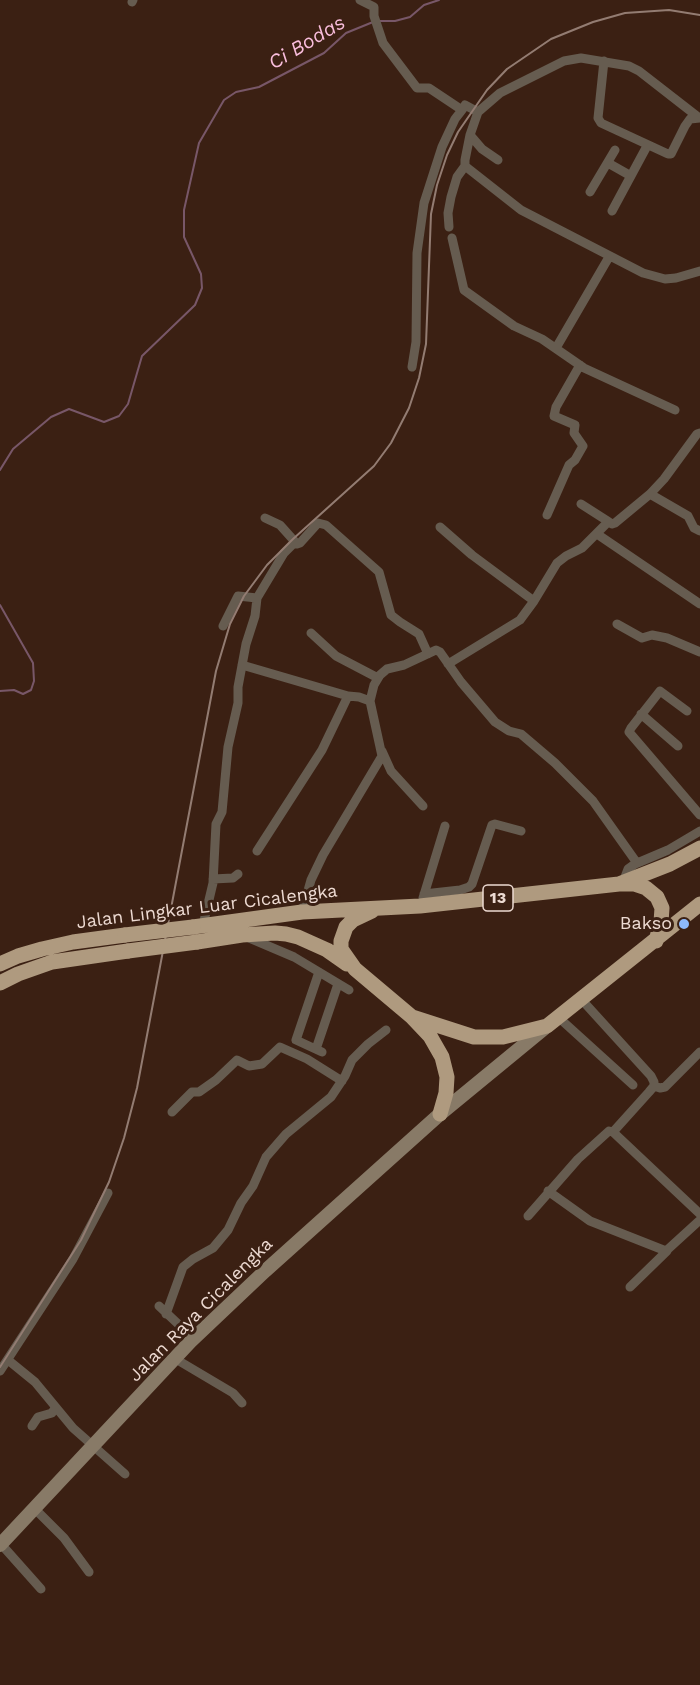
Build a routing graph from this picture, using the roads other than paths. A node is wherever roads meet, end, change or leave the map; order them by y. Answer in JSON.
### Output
{"nodes":[{"id":1,"x":360,"y":0,"type":"edge"},
{"id":2,"x":376,"y":12,"type":"edge"},
{"id":3,"x":604,"y":61,"type":"junction"},
{"id":4,"x":462,"y":110,"type":"junction"},
{"id":5,"x":478,"y":112,"type":"junction"},
{"id":6,"x":699,"y":118,"type":"edge"},
{"id":7,"x":470,"y":135,"type":"junction"},
{"id":8,"x":647,"y":146,"type":"junction"},
{"id":9,"x":615,"y":150,"type":"dead end"},
{"id":10,"x":498,"y":160,"type":"dead end"},
{"id":11,"x":608,"y":163,"type":"junction"},
{"id":12,"x":465,"y":166,"type":"junction"},
{"id":13,"x":631,"y":176,"type":"junction"},
{"id":14,"x":590,"y":192,"type":"dead end"},
{"id":15,"x":612,"y":211,"type":"dead end"},
{"id":16,"x":449,"y":227,"type":"dead end"},
{"id":17,"x":452,"y":238,"type":"dead end"},
{"id":18,"x":609,"y":257,"type":"junction"},
{"id":19,"x":700,"y":271,"type":"edge"},
{"id":20,"x":556,"y":348,"type":"junction"},
{"id":21,"x":580,"y":365,"type":"junction"},
{"id":22,"x":412,"y":367,"type":"dead end"},
{"id":23,"x":675,"y":410,"type":"dead end"},
{"id":24,"x":700,"y":433,"type":"edge"},
{"id":25,"x":650,"y":494,"type":"junction"},
{"id":26,"x":581,"y":504,"type":"dead end"},
{"id":27,"x":546,"y":515,"type":"dead end"},
{"id":28,"x":265,"y":518,"type":"dead end"},
{"id":29,"x":606,"y":520,"type":"junction"},
{"id":30,"x":440,"y":527,"type":"dead end"},
{"id":31,"x":700,"y":531,"type":"edge"},
{"id":32,"x":597,"y":534,"type":"junction"},
{"id":33,"x":294,"y":542,"type":"junction"},
{"id":34,"x":257,"y":598,"type":"junction"},
{"id":35,"x":534,"y":601,"type":"junction"},
{"id":36,"x":700,"y":604,"type":"edge"},
{"id":37,"x":617,"y":624,"type":"dead end"},
{"id":38,"x":223,"y":626,"type":"dead end"},
{"id":39,"x":311,"y":633,"type":"dead end"},
{"id":40,"x":700,"y":652,"type":"edge"},
{"id":41,"x":428,"y":654,"type":"junction"},
{"id":42,"x":448,"y":664,"type":"junction"},
{"id":43,"x":242,"y":665,"type":"junction"},
{"id":44,"x":378,"y":678,"type":"junction"},
{"id":45,"x":348,"y":696,"type":"junction"},
{"id":46,"x":370,"y":701,"type":"junction"},
{"id":47,"x":687,"y":711,"type":"dead end"},
{"id":48,"x":641,"y":714,"type":"junction"},
{"id":49,"x":678,"y":746,"type":"dead end"},
{"id":50,"x":382,"y":751,"type":"junction"},
{"id":51,"x":423,"y":806,"type":"dead end"},
{"id":52,"x":700,"y":815,"type":"edge"},
{"id":53,"x":445,"y":826,"type":"dead end"},
{"id":54,"x":521,"y":831,"type":"dead end"},
{"id":55,"x":700,"y":831,"type":"edge"},
{"id":56,"x":700,"y":848,"type":"edge"},
{"id":57,"x":257,"y":851,"type":"dead end"},
{"id":58,"x":637,"y":863,"type":"junction"},
{"id":59,"x":238,"y":874,"type":"dead end"},
{"id":60,"x":213,"y":879,"type":"junction"},
{"id":61,"x":621,"y":883,"type":"junction"},
{"id":62,"x":422,"y":900,"type":"junction"},
{"id":63,"x":377,"y":908,"type":"junction"},
{"id":64,"x":302,"y":912,"type":"junction"},
{"id":65,"x":697,"y":912,"type":"edge"},
{"id":66,"x":198,"y":926,"type":"junction"},
{"id":67,"x":242,"y":935,"type":"junction"},
{"id":68,"x":656,"y":941,"type":"junction"},
{"id":69,"x":127,"y":943,"type":"junction"},
{"id":70,"x":0,"y":964,"type":"edge"},
{"id":71,"x":355,"y":969,"type":"junction"},
{"id":72,"x":319,"y":972,"type":"junction"},
{"id":73,"x":0,"y":984,"type":"edge"},
{"id":74,"x":338,"y":984,"type":"junction"},
{"id":75,"x":349,"y":990,"type":"dead end"},
{"id":76,"x":580,"y":999,"type":"junction"},
{"id":77,"x":412,"y":1017,"type":"junction"},
{"id":78,"x":553,"y":1022,"type":"junction"},
{"id":79,"x":386,"y":1030,"type":"dead end"},
{"id":80,"x":698,"y":1058,"type":"edge"},
{"id":81,"x":342,"y":1081,"type":"junction"},
{"id":82,"x":633,"y":1085,"type":"dead end"},
{"id":83,"x":654,"y":1086,"type":"junction"},
{"id":84,"x":172,"y":1112,"type":"dead end"},
{"id":85,"x":440,"y":1114,"type":"junction"},
{"id":86,"x":613,"y":1132,"type":"junction"},
{"id":87,"x":548,"y":1191,"type":"junction"},
{"id":88,"x":108,"y":1193,"type":"dead end"},
{"id":89,"x":700,"y":1214,"type":"edge"},
{"id":90,"x":528,"y":1216,"type":"dead end"},
{"id":91,"x":700,"y":1220,"type":"edge"},
{"id":92,"x":667,"y":1251,"type":"junction"},
{"id":93,"x":630,"y":1287,"type":"dead end"},
{"id":94,"x":194,"y":1338,"type":"junction"},
{"id":95,"x":174,"y":1358,"type":"junction"},
{"id":96,"x":8,"y":1360,"type":"junction"},
{"id":97,"x":0,"y":1371,"type":"edge"},
{"id":98,"x":242,"y":1403,"type":"dead end"},
{"id":99,"x":55,"y":1408,"type":"junction"},
{"id":100,"x":32,"y":1426,"type":"dead end"},
{"id":101,"x":92,"y":1445,"type":"junction"},
{"id":102,"x":125,"y":1474,"type":"dead end"},
{"id":103,"x":34,"y":1508,"type":"junction"},
{"id":104,"x":0,"y":1545,"type":"edge"},
{"id":105,"x":89,"y":1572,"type":"dead end"},
{"id":106,"x":41,"y":1589,"type":"dead end"}],
"edges":[{"from":1,"to":2,"type":"street"},
{"from":2,"to":4,"type":"street"},
{"from":3,"to":5,"type":"street"},
{"from":3,"to":6,"type":"street"},
{"from":3,"to":8,"type":"street"},
{"from":4,"to":5,"type":"street"},
{"from":4,"to":22,"type":"street"},
{"from":5,"to":7,"type":"street"},
{"from":6,"to":8,"type":"street"},
{"from":7,"to":10,"type":"street"},
{"from":7,"to":12,"type":"street"},
{"from":8,"to":13,"type":"street"},
{"from":9,"to":11,"type":"street"},
{"from":11,"to":13,"type":"street"},
{"from":11,"to":14,"type":"street"},
{"from":12,"to":16,"type":"street"},
{"from":12,"to":18,"type":"street"},
{"from":13,"to":15,"type":"street"},
{"from":17,"to":20,"type":"street"},
{"from":18,"to":19,"type":"street"},
{"from":18,"to":20,"type":"street"},
{"from":20,"to":21,"type":"street"},
{"from":21,"to":23,"type":"street"},
{"from":21,"to":27,"type":"street"},
{"from":24,"to":25,"type":"street"},
{"from":25,"to":29,"type":"street"},
{"from":25,"to":31,"type":"street"},
{"from":26,"to":29,"type":"street"},
{"from":28,"to":33,"type":"street"},
{"from":29,"to":32,"type":"street"},
{"from":30,"to":35,"type":"street"},
{"from":32,"to":35,"type":"street"},
{"from":32,"to":36,"type":"street"},
{"from":33,"to":34,"type":"street"},
{"from":33,"to":41,"type":"street"},
{"from":34,"to":38,"type":"street"},
{"from":34,"to":43,"type":"street"},
{"from":35,"to":42,"type":"street"},
{"from":37,"to":40,"type":"street"},
{"from":39,"to":44,"type":"street"},
{"from":41,"to":42,"type":"street"},
{"from":41,"to":44,"type":"street"},
{"from":42,"to":58,"type":"street"},
{"from":43,"to":45,"type":"street"},
{"from":43,"to":60,"type":"street"},
{"from":44,"to":46,"type":"street"},
{"from":45,"to":46,"type":"street"},
{"from":45,"to":57,"type":"street"},
{"from":46,"to":50,"type":"street"},
{"from":47,"to":48,"type":"street"},
{"from":48,"to":49,"type":"street"},
{"from":48,"to":52,"type":"street"},
{"from":50,"to":51,"type":"street"},
{"from":50,"to":64,"type":"street"},
{"from":53,"to":62,"type":"street"},
{"from":54,"to":62,"type":"street"},
{"from":55,"to":58,"type":"street"},
{"from":56,"to":61,"type":"highway","name":"Jalan Lingkar Luar Cicalengka","number":"13"},
{"from":58,"to":61,"type":"street"},
{"from":59,"to":60,"type":"street"},
{"from":60,"to":66,"type":"street"},
{"from":61,"to":62,"type":"highway","name":"Jalan Lingkar Luar Cicalengka","number":"13"},
{"from":61,"to":68,"type":"highway"},
{"from":62,"to":63,"type":"highway","name":"Jalan Lingkar Luar Cicalengka","number":"13"},
{"from":63,"to":64,"type":"highway","name":"Jalan Lingkar Luar Cicalengka","number":"13"},
{"from":63,"to":71,"type":"highway"},
{"from":64,"to":66,"type":"highway","name":"Jalan Lingkar Luar Cicalengka","number":"13"},
{"from":65,"to":68,"type":"highway","number":"13"},
{"from":66,"to":69,"type":"highway","name":"Jalan Lingkar Luar Cicalengka","number":"13","bridge":true},
{"from":67,"to":69,"type":"highway","name":"Jalan Lingkar Luar Cicalengka","number":"13","bridge":true},
{"from":67,"to":71,"type":"highway","name":"Jalan Lingkar Luar Cicalengka","number":"13"},
{"from":67,"to":72,"type":"street"},
{"from":68,"to":76,"type":"highway","number":"13"},
{"from":69,"to":70,"type":"highway","name":"Jalan Lingkar Luar Cicalengka","number":"13"},
{"from":69,"to":73,"type":"highway","name":"Jalan Lingkar Luar Cicalengka","number":"13"},
{"from":71,"to":77,"type":"highway","number":"13"},
{"from":72,"to":74,"type":"street"},
{"from":72,"to":74,"type":"street"},
{"from":74,"to":75,"type":"street"},
{"from":76,"to":78,"type":"highway","number":"13"},
{"from":76,"to":83,"type":"street"},
{"from":77,"to":78,"type":"highway","number":"13"},
{"from":77,"to":85,"type":"highway"},
{"from":78,"to":82,"type":"street"},
{"from":78,"to":85,"type":"main road","name":"Jalan Raya Cicalengka"},
{"from":79,"to":81,"type":"street"},
{"from":80,"to":83,"type":"street"},
{"from":81,"to":84,"type":"street"},
{"from":81,"to":94,"type":"street"},
{"from":83,"to":86,"type":"street"},
{"from":85,"to":94,"type":"main road","name":"Jalan Raya Cicalengka"},
{"from":86,"to":87,"type":"street"},
{"from":86,"to":89,"type":"street"},
{"from":87,"to":90,"type":"street"},
{"from":87,"to":92,"type":"street"},
{"from":88,"to":96,"type":"street"},
{"from":91,"to":92,"type":"street"},
{"from":92,"to":93,"type":"street"},
{"from":94,"to":95,"type":"main road","name":"Jalan Raya Cicalengka"},
{"from":95,"to":98,"type":"street"},
{"from":95,"to":101,"type":"main road","name":"Jalan Raya Cicalengka"},
{"from":96,"to":97,"type":"street"},
{"from":96,"to":99,"type":"street"},
{"from":99,"to":100,"type":"street"},
{"from":99,"to":101,"type":"street"},
{"from":101,"to":102,"type":"street"},
{"from":101,"to":103,"type":"main road","name":"Jalan Raya Cicalengka"},
{"from":103,"to":104,"type":"main road","name":"Jalan Raya Cicalengka"},
{"from":103,"to":105,"type":"street"},
{"from":104,"to":106,"type":"street"}]}
